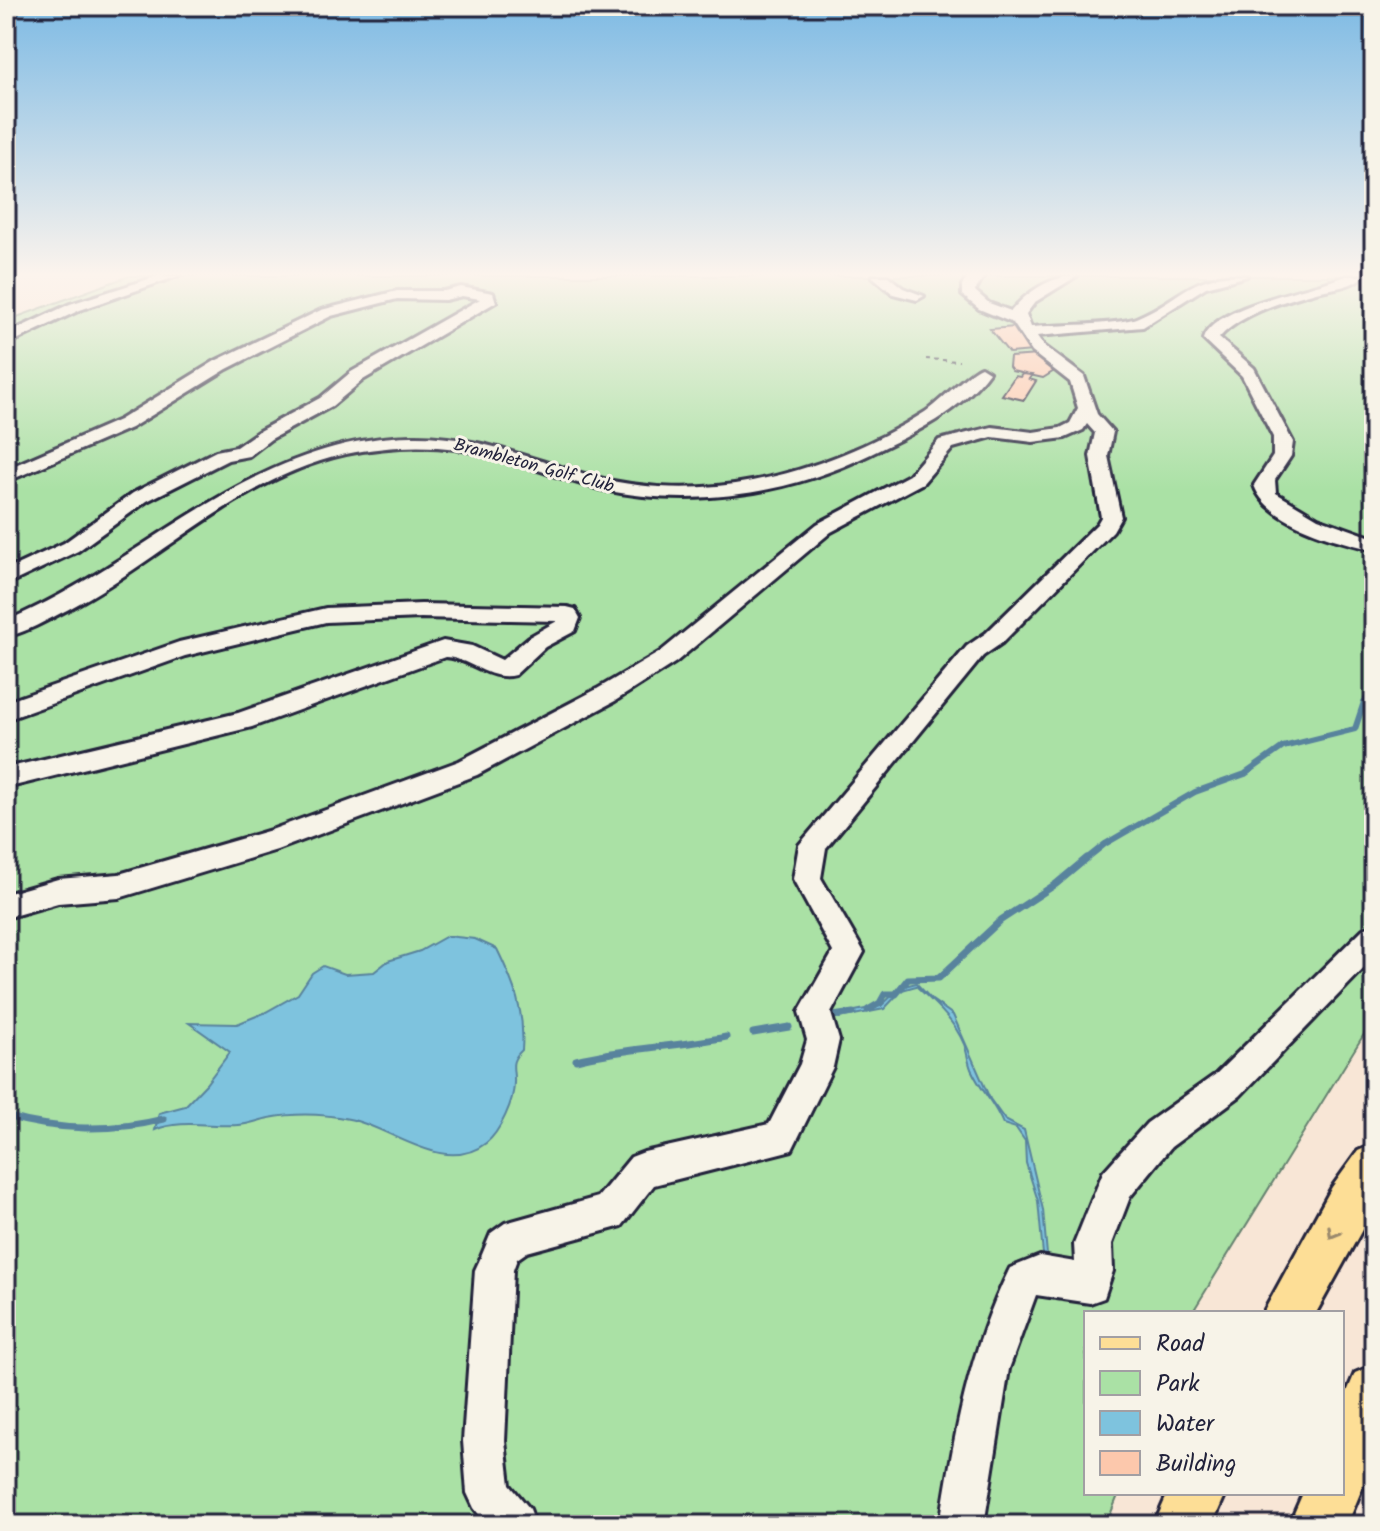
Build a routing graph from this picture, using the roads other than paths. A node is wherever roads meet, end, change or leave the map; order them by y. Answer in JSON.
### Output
{"nodes":[{"id":1,"x":256,"y":347,"type":"edge"},
{"id":2,"x":408,"y":347,"type":"edge"},
{"id":3,"x":1037,"y":347,"type":"edge"},
{"id":4,"x":1220,"y":347,"type":"edge"},
{"id":5,"x":981,"y":372,"type":"dead end"},
{"id":6,"x":1087,"y":408,"type":"junction"},
{"id":7,"x":6,"y":476,"type":"edge"},
{"id":8,"x":1374,"y":544,"type":"edge"},
{"id":9,"x":6,"y":578,"type":"edge"},
{"id":10,"x":6,"y":630,"type":"edge"},
{"id":11,"x":6,"y":711,"type":"edge"},
{"id":12,"x":6,"y":778,"type":"edge"},
{"id":13,"x":6,"y":906,"type":"edge"},
{"id":14,"x":1374,"y":938,"type":"edge"},
{"id":15,"x":1374,"y":1167,"type":"edge"},
{"id":16,"x":1289,"y":1311,"type":"edge"},
{"id":17,"x":1374,"y":1392,"type":"edge"},
{"id":18,"x":1344,"y":1465,"type":"edge"},
{"id":19,"x":1197,"y":1495,"type":"edge"},
{"id":20,"x":1331,"y":1495,"type":"edge"},
{"id":21,"x":514,"y":1525,"type":"edge"},
{"id":22,"x":962,"y":1525,"type":"edge"},
{"id":23,"x":1183,"y":1525,"type":"edge"},
{"id":24,"x":1318,"y":1525,"type":"edge"}],
"edges":[{"from":1,"to":7,"type":"lane"},
{"from":2,"to":9,"type":"lane"},
{"from":3,"to":6,"type":"lane"},
{"from":4,"to":8,"type":"lane"},
{"from":5,"to":10,"type":"lane","name":"Brambleton Golf Club"},
{"from":6,"to":13,"type":"lane"},
{"from":6,"to":21,"type":"lane"},
{"from":11,"to":12,"type":"lane"},
{"from":14,"to":22,"type":"lane"},
{"from":15,"to":16,"type":"main road","one_way":true},
{"from":17,"to":18,"type":"main road"},
{"from":19,"to":23,"type":"main road"},
{"from":20,"to":24,"type":"main road"}]}
